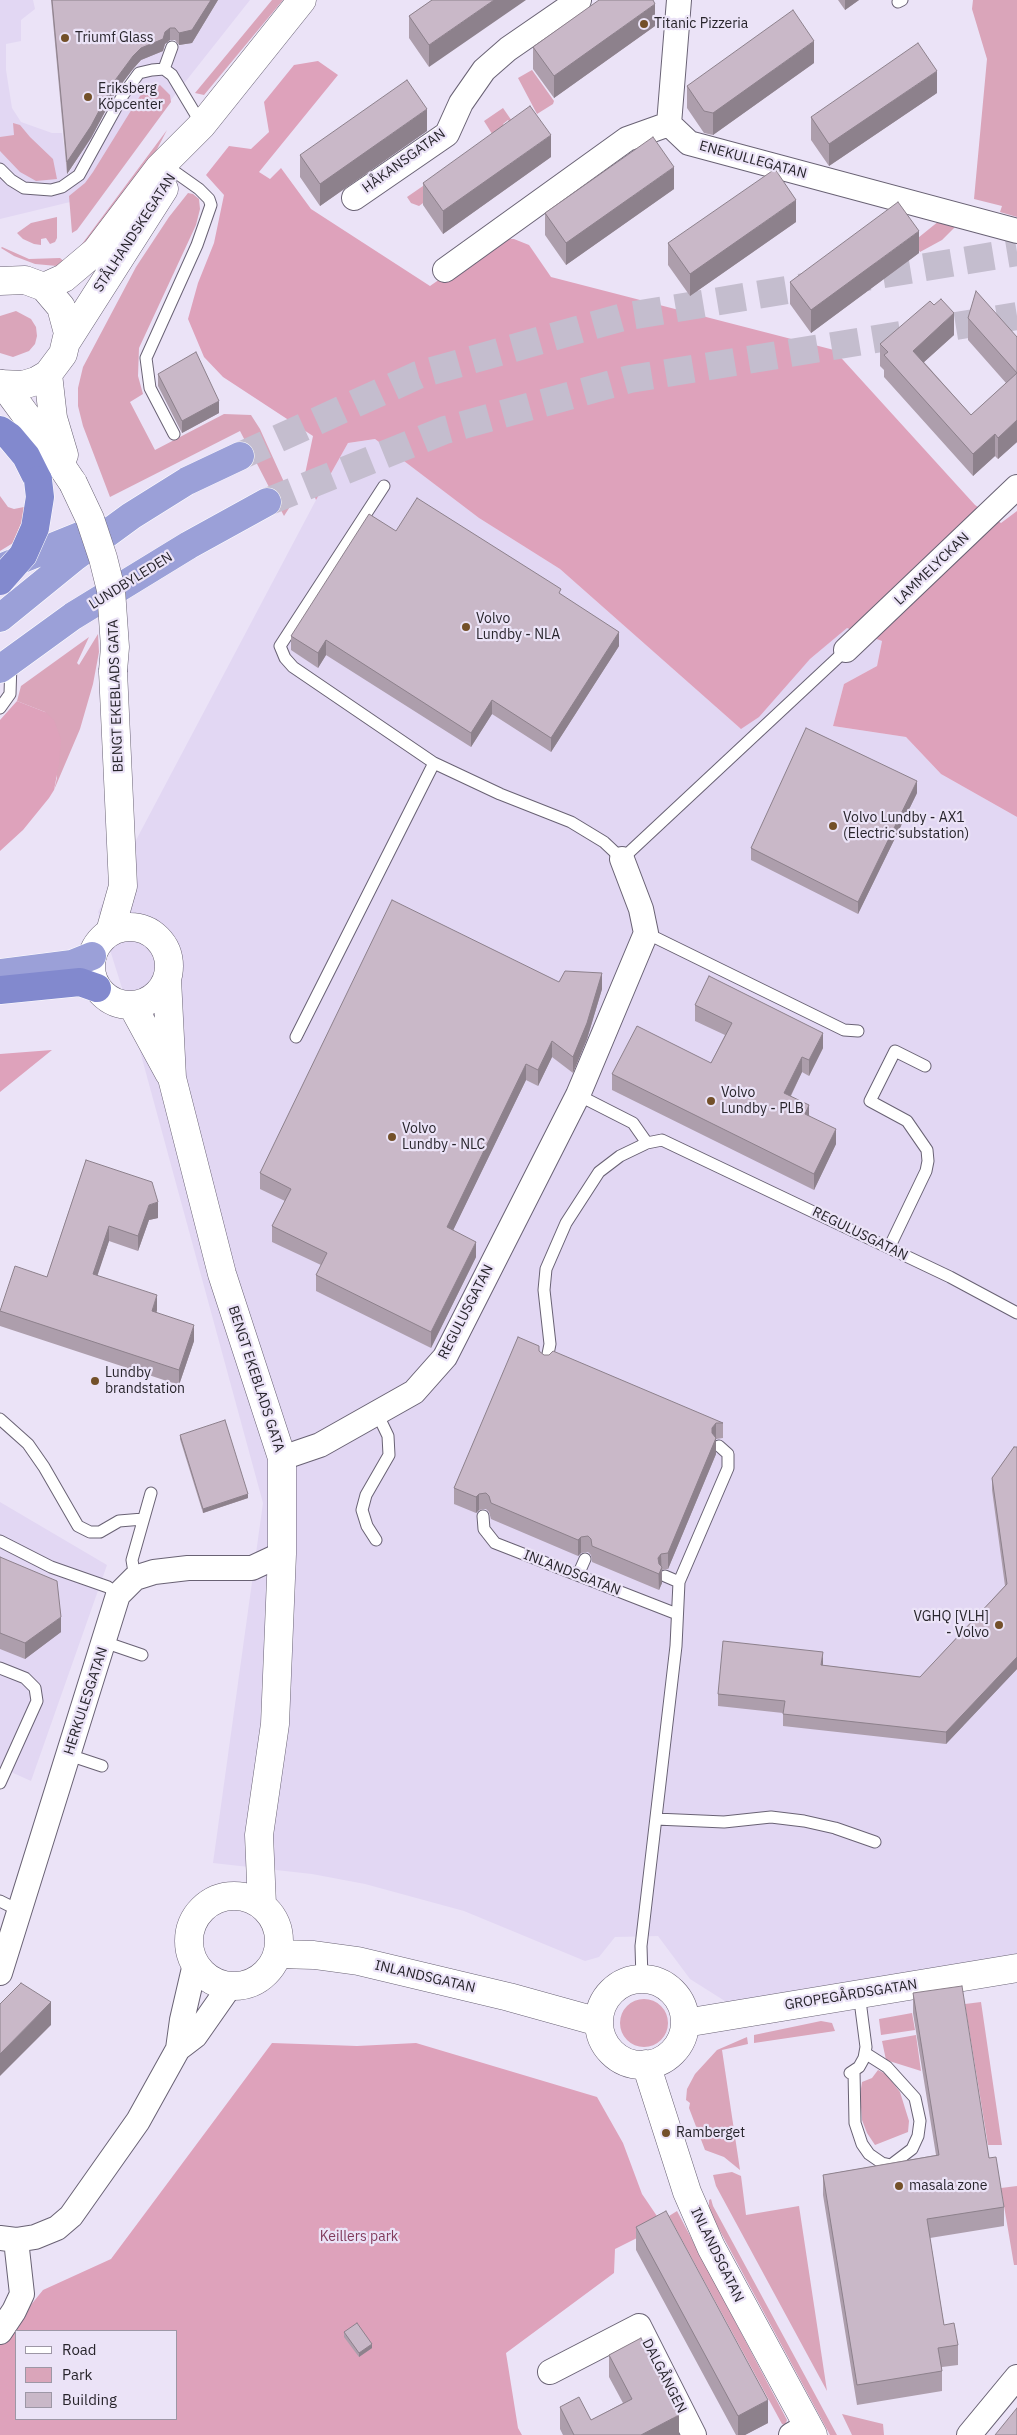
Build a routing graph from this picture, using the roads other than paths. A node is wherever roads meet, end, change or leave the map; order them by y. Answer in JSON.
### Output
{"nodes":[{"id":1,"x":302,"y":0,"type":"edge"},
{"id":2,"x":679,"y":0,"type":"edge"},
{"id":3,"x":573,"y":2,"type":"edge"},
{"id":4,"x":172,"y":47,"type":"dead end"},
{"id":5,"x":164,"y":69,"type":"junction"},
{"id":6,"x":669,"y":124,"type":"junction"},
{"id":7,"x":202,"y":125,"type":"junction"},
{"id":8,"x":0,"y":169,"type":"edge"},
{"id":9,"x":175,"y":172,"type":"junction"},
{"id":10,"x":354,"y":198,"type":"dead end"},
{"id":11,"x":1017,"y":230,"type":"edge"},
{"id":12,"x":0,"y":261,"type":"edge"},
{"id":13,"x":445,"y":270,"type":"dead end"},
{"id":14,"x":23,"y":283,"type":"edge"},
{"id":15,"x":67,"y":342,"type":"junction"},
{"id":16,"x":48,"y":374,"type":"junction"},
{"id":17,"x":1,"y":384,"type":"edge"},
{"id":18,"x":0,"y":430,"type":"edge"},
{"id":19,"x":174,"y":434,"type":"dead end"},
{"id":20,"x":240,"y":456,"type":"tunnel mouth"},
{"id":21,"x":73,"y":483,"type":"junction"},
{"id":22,"x":384,"y":486,"type":"dead end"},
{"id":23,"x":1017,"y":487,"type":"edge"},
{"id":24,"x":268,"y":502,"type":"tunnel mouth"},
{"id":25,"x":131,"y":516,"type":"junction"},
{"id":26,"x":0,"y":568,"type":"edge"},
{"id":27,"x":0,"y":581,"type":"edge"},
{"id":28,"x":0,"y":618,"type":"edge"},
{"id":29,"x":846,"y":650,"type":"joint"},
{"id":30,"x":6,"y":665,"type":"edge"},
{"id":31,"x":0,"y":708,"type":"edge"},
{"id":32,"x":434,"y":763,"type":"junction"},
{"id":33,"x":622,"y":859,"type":"junction"},
{"id":34,"x":123,"y":886,"type":"junction"},
{"id":35,"x":139,"y":928,"type":"junction"},
{"id":36,"x":110,"y":932,"type":"junction"},
{"id":37,"x":646,"y":933,"type":"junction"},
{"id":38,"x":92,"y":956,"type":"junction"},
{"id":39,"x":0,"y":973,"type":"edge"},
{"id":40,"x":167,"y":979,"type":"junction"},
{"id":41,"x":97,"y":988,"type":"junction"},
{"id":42,"x":0,"y":990,"type":"edge"},
{"id":43,"x":132,"y":1005,"type":"junction"},
{"id":44,"x":858,"y":1031,"type":"dead end"},
{"id":45,"x":296,"y":1037,"type":"dead end"},
{"id":46,"x":925,"y":1066,"type":"dead end"},
{"id":47,"x":172,"y":1078,"type":"junction"},
{"id":48,"x":578,"y":1095,"type":"junction"},
{"id":49,"x":647,"y":1143,"type":"junction"},
{"id":50,"x":889,"y":1248,"type":"junction"},
{"id":51,"x":1017,"y":1313,"type":"edge"},
{"id":52,"x":546,"y":1364,"type":"edge"},
{"id":53,"x":377,"y":1413,"type":"junction"},
{"id":54,"x":0,"y":1419,"type":"edge"},
{"id":55,"x":719,"y":1446,"type":"dead end"},
{"id":56,"x":282,"y":1458,"type":"junction"},
{"id":57,"x":151,"y":1493,"type":"dead end"},
{"id":58,"x":483,"y":1516,"type":"dead end"},
{"id":59,"x":143,"y":1519,"type":"junction"},
{"id":60,"x":0,"y":1540,"type":"edge"},
{"id":61,"x":376,"y":1540,"type":"dead end"},
{"id":62,"x":282,"y":1554,"type":"junction"},
{"id":63,"x":585,"y":1558,"type":"edge"},
{"id":64,"x":578,"y":1574,"type":"junction"},
{"id":65,"x":665,"y":1576,"type":"dead end"},
{"id":66,"x":135,"y":1578,"type":"junction"},
{"id":67,"x":679,"y":1582,"type":"junction"},
{"id":68,"x":118,"y":1595,"type":"junction"},
{"id":69,"x":677,"y":1614,"type":"junction"},
{"id":70,"x":104,"y":1642,"type":"junction"},
{"id":71,"x":142,"y":1655,"type":"dead end"},
{"id":72,"x":0,"y":1668,"type":"edge"},
{"id":73,"x":69,"y":1755,"type":"junction"},
{"id":74,"x":102,"y":1766,"type":"dead end"},
{"id":75,"x":0,"y":1783,"type":"edge"},
{"id":76,"x":656,"y":1819,"type":"junction"},
{"id":77,"x":259,"y":1835,"type":"junction"},
{"id":78,"x":875,"y":1842,"type":"dead end"},
{"id":79,"x":230,"y":1895,"type":"junction"},
{"id":80,"x":262,"y":1905,"type":"junction"},
{"id":81,"x":10,"y":1906,"type":"edge"},
{"id":82,"x":278,"y":1954,"type":"junction"},
{"id":83,"x":195,"y":1964,"type":"junction"},
{"id":84,"x":1017,"y":1968,"type":"edge"},
{"id":85,"x":0,"y":1973,"type":"edge"},
{"id":86,"x":642,"y":1979,"type":"junction"},
{"id":87,"x":230,"y":1986,"type":"junction"},
{"id":88,"x":860,"y":1993,"type":"junction"},
{"id":89,"x":599,"y":2022,"type":"junction"},
{"id":90,"x":685,"y":2023,"type":"junction"},
{"id":91,"x":178,"y":2049,"type":"junction"},
{"id":92,"x":865,"y":2053,"type":"junction"},
{"id":93,"x":646,"y":2064,"type":"junction"},
{"id":94,"x":8,"y":2239,"type":"edge"},
{"id":95,"x":0,"y":2332,"type":"edge"},
{"id":96,"x":550,"y":2372,"type":"dead end"},
{"id":97,"x":1017,"y":2377,"type":"edge"},
{"id":98,"x":804,"y":2432,"type":"edge"},
{"id":99,"x":694,"y":2435,"type":"edge"},
{"id":100,"x":969,"y":2435,"type":"edge"}],
"edges":[{"from":1,"to":7,"type":"street","name":"STÅLHANDSKEGATAN"},
{"from":2,"to":6,"type":"street"},
{"from":3,"to":10,"type":"street","name":"HÅKANSGATAN"},
{"from":4,"to":5,"type":"lane"},
{"from":5,"to":7,"type":"lane"},
{"from":5,"to":8,"type":"lane"},
{"from":6,"to":11,"type":"street","name":"ENEKULLEGATAN"},
{"from":6,"to":13,"type":"street"},
{"from":7,"to":9,"type":"street","name":"STÅLHANDSKEGATAN"},
{"from":7,"to":14,"type":"street","name":"STÅLHANDSKEGATAN"},
{"from":9,"to":15,"type":"street","name":"STÅLHANDSKEGATAN"},
{"from":9,"to":19,"type":"lane"},
{"from":12,"to":14,"type":"street"},
{"from":14,"to":15,"type":"street"},
{"from":15,"to":16,"type":"street","name":"STÅLHANDSKEGATAN"},
{"from":16,"to":17,"type":"street"},
{"from":16,"to":21,"type":"street","name":"BENGT EKEBLADS GATA"},
{"from":17,"to":21,"type":"street","name":"BENGT EKEBLADS GATA"},
{"from":18,"to":27,"type":"highway","bridge":true},
{"from":20,"to":25,"type":"highway"},
{"from":21,"to":34,"type":"street","name":"BENGT EKEBLADS GATA","bridge":true},
{"from":22,"to":32,"type":"lane"},
{"from":23,"to":29,"type":"street","name":"LAMMELYCKAN"},
{"from":24,"to":30,"type":"highway","name":"LUNDBYLEDEN"},
{"from":25,"to":26,"type":"highway"},
{"from":25,"to":28,"type":"highway"},
{"from":29,"to":33,"type":"lane"},
{"from":30,"to":31,"type":"lane"},
{"from":32,"to":33,"type":"lane"},
{"from":32,"to":45,"type":"lane"},
{"from":33,"to":37,"type":"street"},
{"from":34,"to":35,"type":"street","name":"BENGT EKEBLADS GATA"},
{"from":34,"to":36,"type":"street","name":"BENGT EKEBLADS GATA"},
{"from":35,"to":36,"type":"street"},
{"from":35,"to":40,"type":"street","name":"BENGT EKEBLADS GATA"},
{"from":36,"to":38,"type":"street","name":"BENGT EKEBLADS GATA"},
{"from":37,"to":44,"type":"lane"},
{"from":37,"to":48,"type":"street","name":"REGULUSGATAN"},
{"from":38,"to":39,"type":"highway"},
{"from":38,"to":41,"type":"street"},
{"from":40,"to":43,"type":"street"},
{"from":40,"to":47,"type":"street","name":"BENGT EKEBLADS GATA"},
{"from":41,"to":42,"type":"highway"},
{"from":41,"to":43,"type":"street"},
{"from":43,"to":47,"type":"street","name":"BENGT EKEBLADS GATA"},
{"from":46,"to":50,"type":"lane"},
{"from":47,"to":56,"type":"street","name":"BENGT EKEBLADS GATA"},
{"from":48,"to":49,"type":"lane"},
{"from":48,"to":53,"type":"street","name":"REGULUSGATAN"},
{"from":49,"to":50,"type":"lane","name":"REGULUSGATAN"},
{"from":49,"to":52,"type":"lane","name":"REGULUSGATAN"},
{"from":50,"to":51,"type":"lane","name":"REGULUSGATAN"},
{"from":53,"to":56,"type":"street","name":"REGULUSGATAN"},
{"from":53,"to":61,"type":"lane"},
{"from":54,"to":59,"type":"lane"},
{"from":55,"to":67,"type":"lane"},
{"from":56,"to":62,"type":"street","name":"BENGT EKEBLADS GATA"},
{"from":57,"to":59,"type":"lane"},
{"from":58,"to":64,"type":"lane","name":"INLANDSGATAN"},
{"from":59,"to":66,"type":"lane"},
{"from":60,"to":68,"type":"lane"},
{"from":62,"to":66,"type":"street","name":"HERKULESGATAN"},
{"from":62,"to":77,"type":"street","name":"BENGT EKEBLADS GATA"},
{"from":63,"to":64,"type":"lane"},
{"from":64,"to":69,"type":"lane","name":"INLANDSGATAN"},
{"from":65,"to":67,"type":"lane"},
{"from":66,"to":68,"type":"street","name":"HERKULESGATAN"},
{"from":67,"to":69,"type":"lane"},
{"from":68,"to":70,"type":"street","name":"HERKULESGATAN"},
{"from":69,"to":76,"type":"lane"},
{"from":70,"to":71,"type":"lane"},
{"from":70,"to":73,"type":"street","name":"HERKULESGATAN"},
{"from":72,"to":75,"type":"lane"},
{"from":73,"to":74,"type":"lane"},
{"from":73,"to":81,"type":"street","name":"HERKULESGATAN"},
{"from":76,"to":78,"type":"lane"},
{"from":76,"to":86,"type":"lane"},
{"from":77,"to":79,"type":"street","name":"BENGT EKEBLADS GATA"},
{"from":77,"to":80,"type":"street","name":"BENGT EKEBLADS GATA"},
{"from":79,"to":80,"type":"street"},
{"from":79,"to":83,"type":"street"},
{"from":80,"to":82,"type":"street"},
{"from":81,"to":85,"type":"street","name":"HERKULESGATAN"},
{"from":82,"to":87,"type":"street"},
{"from":82,"to":89,"type":"street","name":"INLANDSGATAN"},
{"from":83,"to":87,"type":"street"},
{"from":83,"to":91,"type":"street"},
{"from":84,"to":88,"type":"street","name":"GROPEGÅRDSGATAN"},
{"from":86,"to":89,"type":"street"},
{"from":86,"to":90,"type":"street"},
{"from":87,"to":91,"type":"street"},
{"from":88,"to":90,"type":"street","name":"GROPEGÅRDSGATAN"},
{"from":88,"to":92,"type":"lane"},
{"from":89,"to":93,"type":"street"},
{"from":90,"to":93,"type":"street"},
{"from":91,"to":94,"type":"street"},
{"from":92,"to":92,"type":"lane"},
{"from":93,"to":98,"type":"street","name":"INLANDSGATAN"},
{"from":94,"to":95,"type":"street"},
{"from":96,"to":99,"type":"street","name":"DALGÅNGEN"},
{"from":97,"to":100,"type":"street"}]}
